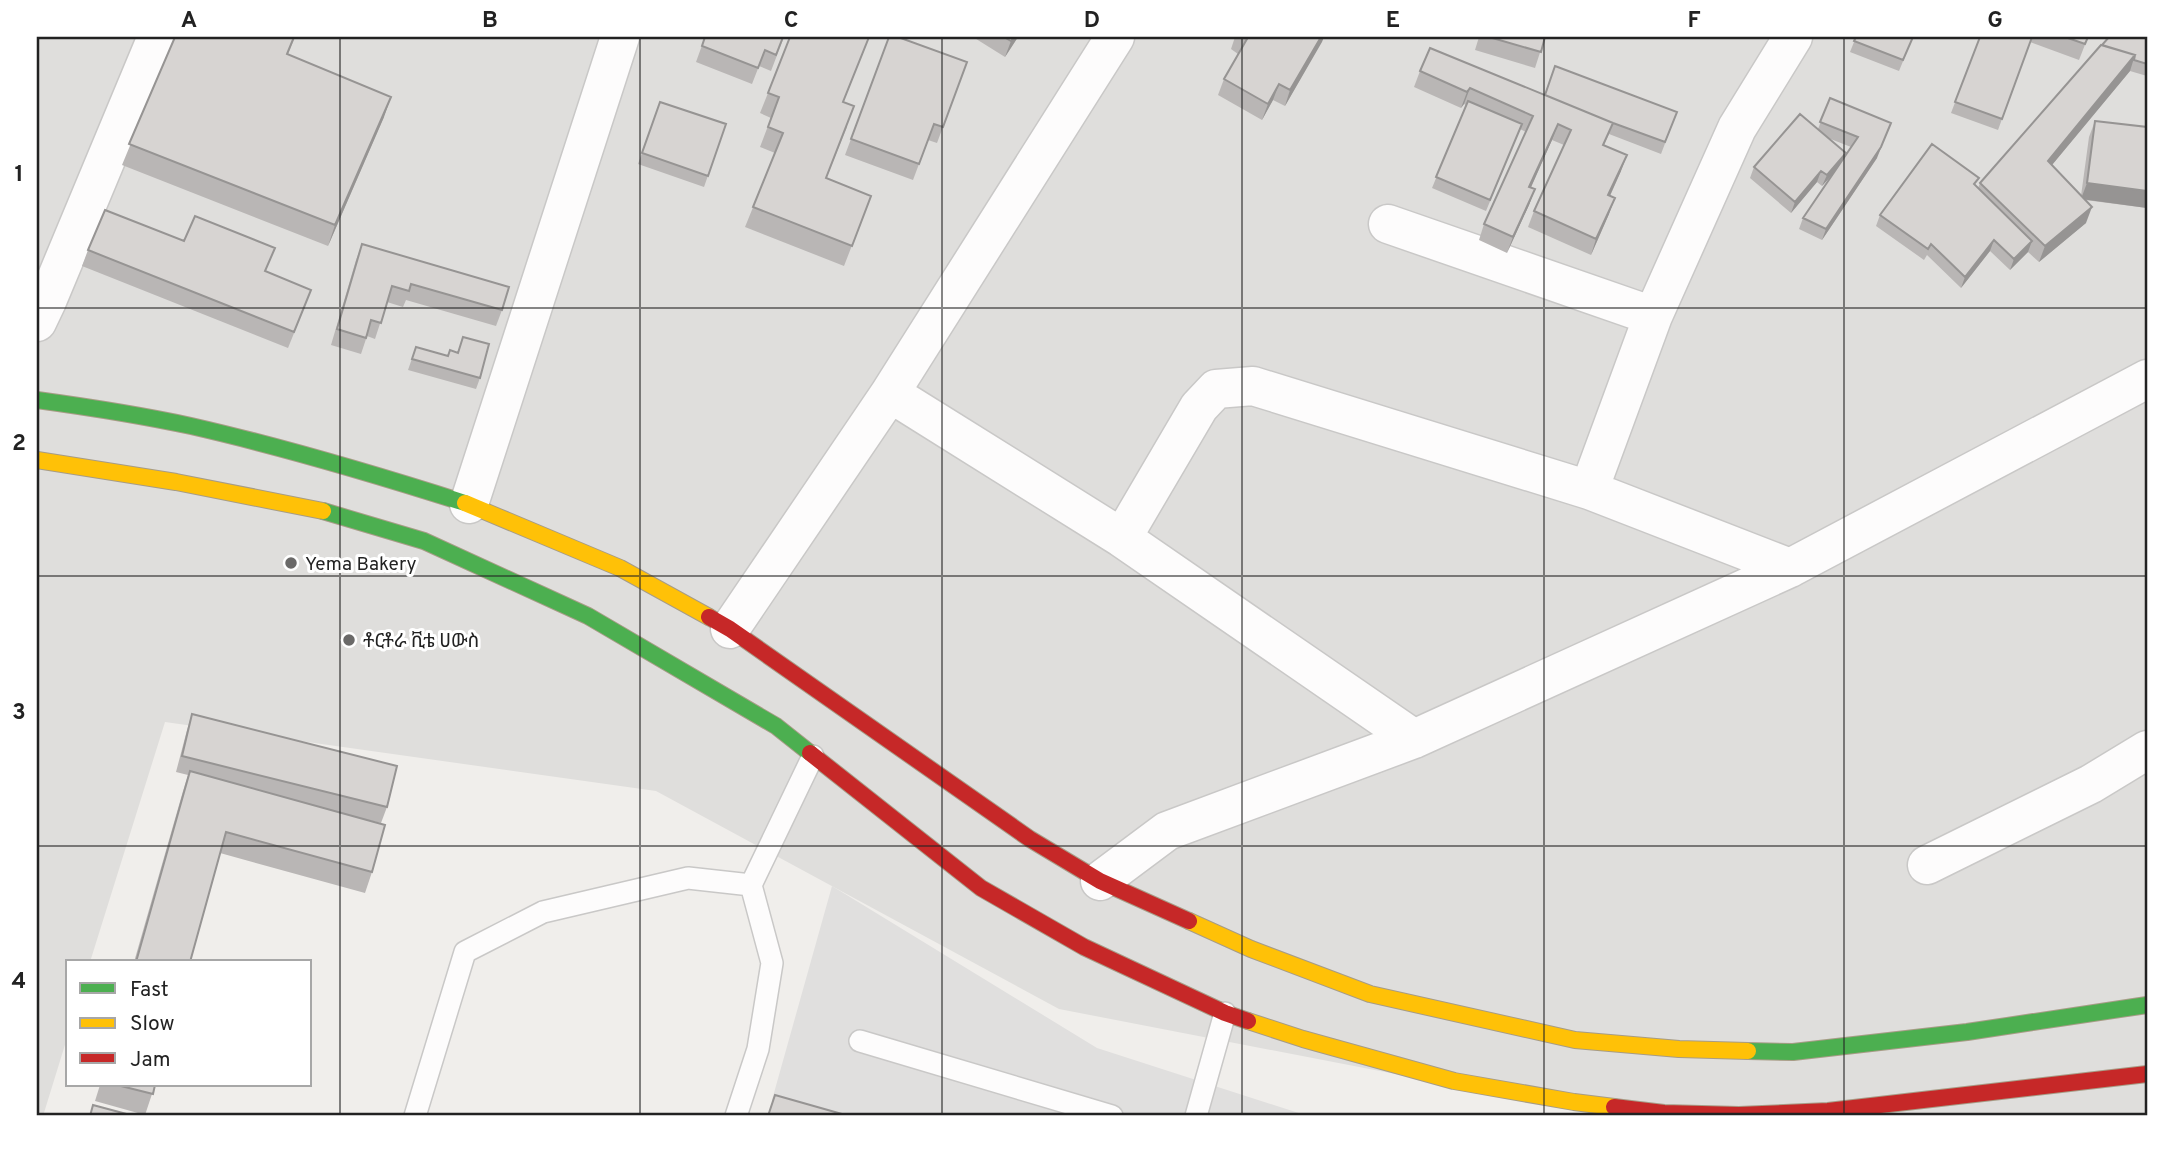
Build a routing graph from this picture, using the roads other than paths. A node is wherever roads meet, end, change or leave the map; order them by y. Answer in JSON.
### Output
{"nodes":[{"id":1,"x":157,"y":37,"type":"edge"},
{"id":2,"x":620,"y":37,"type":"edge"},
{"id":3,"x":1115,"y":37,"type":"edge"},
{"id":4,"x":1793,"y":37,"type":"edge"},
{"id":5,"x":1388,"y":224,"type":"dead end"},
{"id":6,"x":1653,"y":316,"type":"junction"},
{"id":7,"x":37,"y":322,"type":"edge"},
{"id":8,"x":2147,"y":379,"type":"edge"},
{"id":9,"x":890,"y":393,"type":"junction"},
{"id":10,"x":37,"y":400,"type":"edge"},
{"id":11,"x":37,"y":460,"type":"edge"},
{"id":12,"x":1589,"y":490,"type":"junction"},
{"id":13,"x":469,"y":505,"type":"junction"},
{"id":14,"x":1122,"y":538,"type":"junction"},
{"id":15,"x":1790,"y":568,"type":"junction"},
{"id":16,"x":730,"y":629,"type":"junction"},
{"id":17,"x":1414,"y":739,"type":"junction"},
{"id":18,"x":2147,"y":750,"type":"edge"},
{"id":19,"x":813,"y":756,"type":"junction"},
{"id":20,"x":1927,"y":866,"type":"dead end"},
{"id":21,"x":1100,"y":881,"type":"junction"},
{"id":22,"x":751,"y":885,"type":"junction"},
{"id":23,"x":2147,"y":1005,"type":"edge"},
{"id":24,"x":1225,"y":1013,"type":"junction"},
{"id":25,"x":860,"y":1041,"type":"dead end"},
{"id":26,"x":2147,"y":1074,"type":"edge"},
{"id":27,"x":415,"y":1116,"type":"edge"},
{"id":28,"x":736,"y":1116,"type":"edge"},
{"id":29,"x":1112,"y":1116,"type":"edge"},
{"id":30,"x":1196,"y":1116,"type":"edge"}],
"edges":[{"from":1,"to":7,"type":"street"},
{"from":2,"to":13,"type":"street"},
{"from":3,"to":9,"type":"street"},
{"from":4,"to":6,"type":"street"},
{"from":5,"to":6,"type":"street"},
{"from":6,"to":12,"type":"street"},
{"from":8,"to":15,"type":"street"},
{"from":9,"to":14,"type":"street"},
{"from":9,"to":16,"type":"street"},
{"from":10,"to":13,"type":"main road"},
{"from":11,"to":19,"type":"main road"},
{"from":12,"to":14,"type":"street"},
{"from":12,"to":15,"type":"street"},
{"from":13,"to":16,"type":"main road"},
{"from":14,"to":17,"type":"street"},
{"from":15,"to":17,"type":"street"},
{"from":16,"to":21,"type":"main road"},
{"from":17,"to":21,"type":"street"},
{"from":18,"to":20,"type":"street"},
{"from":19,"to":22,"type":"lane"},
{"from":19,"to":24,"type":"main road"},
{"from":21,"to":23,"type":"main road"},
{"from":22,"to":27,"type":"lane"},
{"from":22,"to":28,"type":"lane"},
{"from":24,"to":26,"type":"main road"},
{"from":24,"to":30,"type":"lane"},
{"from":25,"to":29,"type":"lane"}]}
